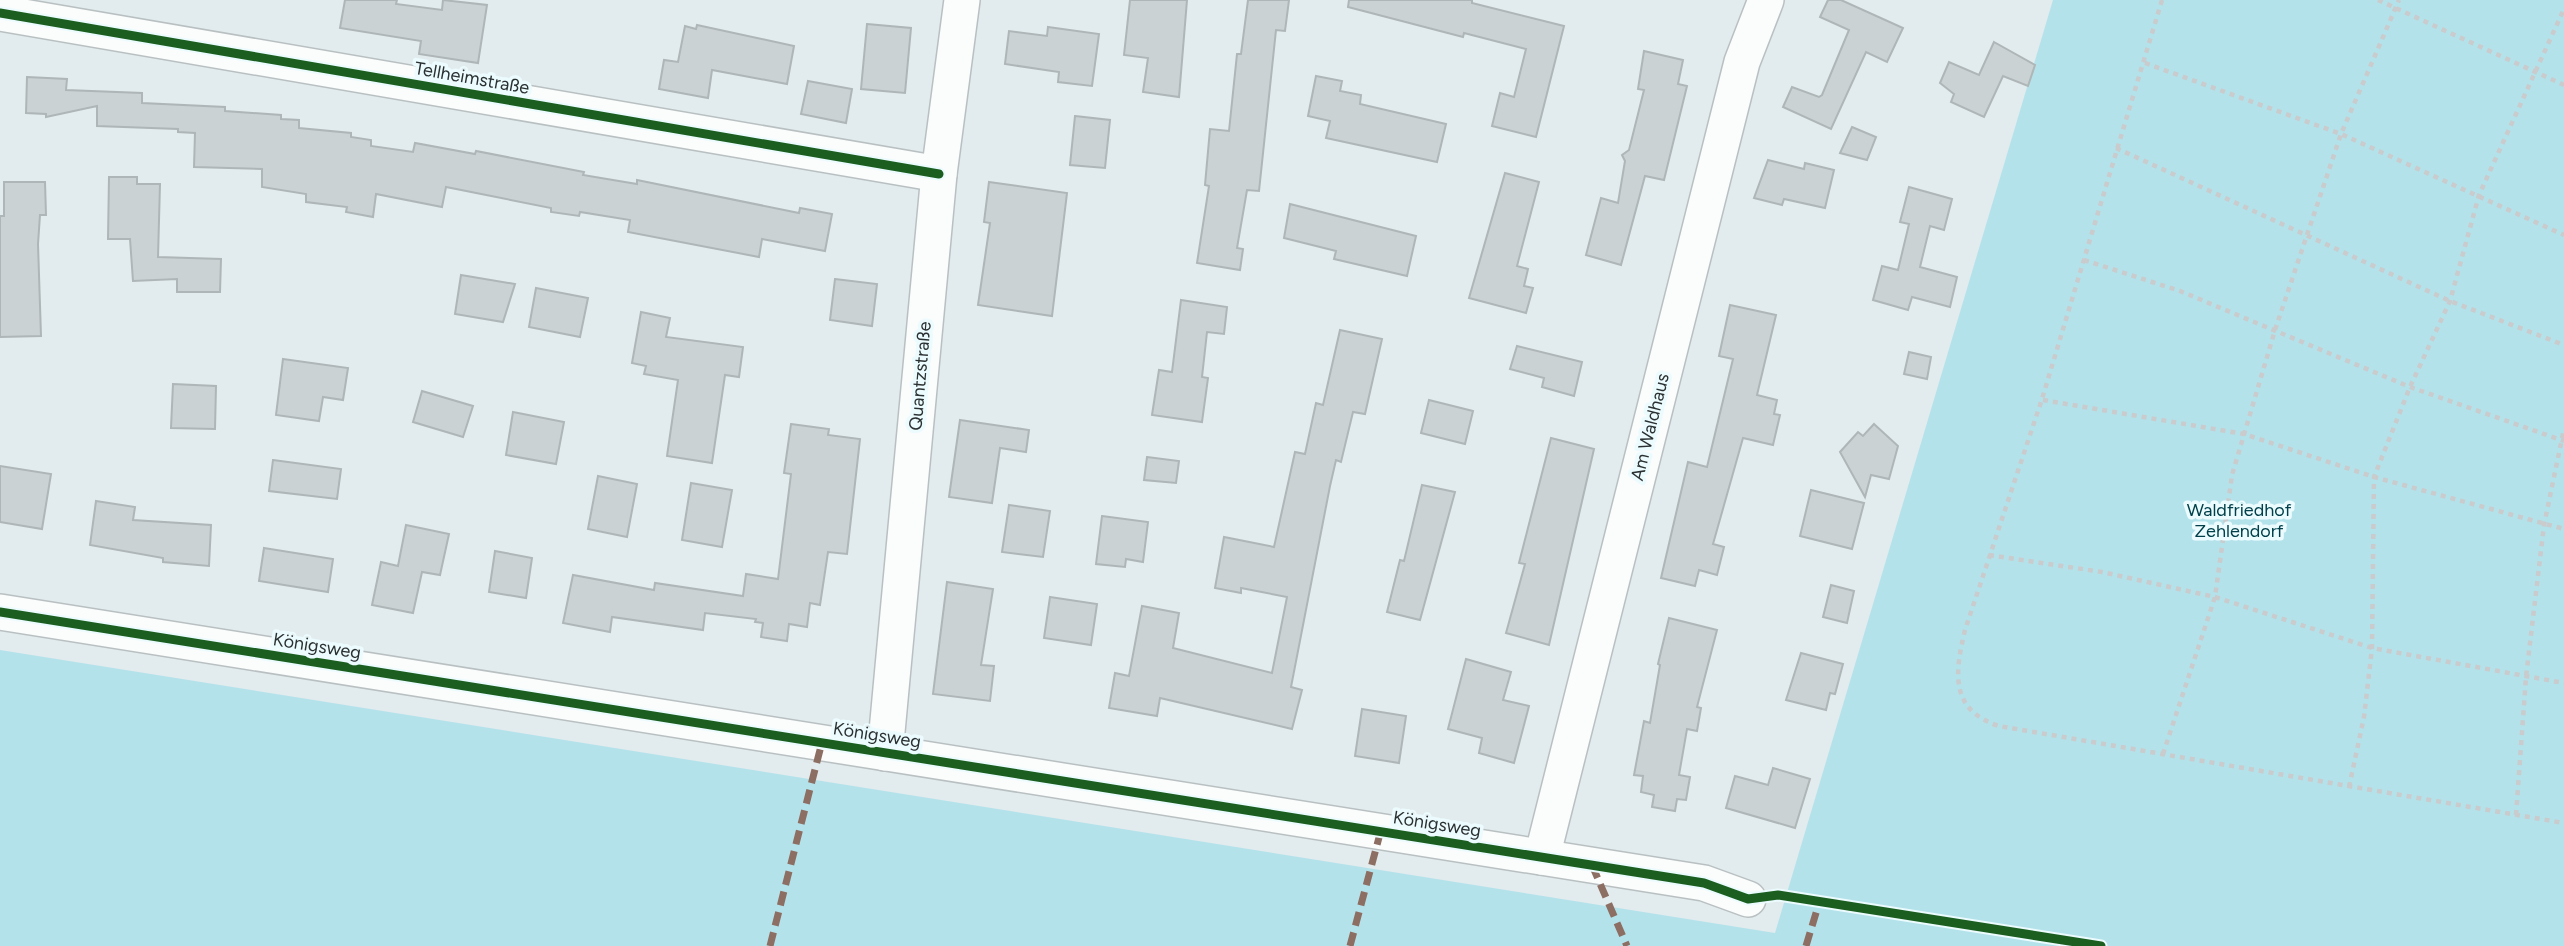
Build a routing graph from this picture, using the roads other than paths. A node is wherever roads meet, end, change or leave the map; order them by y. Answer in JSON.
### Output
{"nodes":[{"id":1,"x":962,"y":0,"type":"edge"},
{"id":2,"x":1766,"y":0,"type":"edge"},
{"id":3,"x":0,"y":13,"type":"edge"},
{"id":4,"x":939,"y":174,"type":"junction"},
{"id":5,"x":0,"y":612,"type":"edge"},
{"id":6,"x":885,"y":753,"type":"junction"},
{"id":7,"x":1542,"y":857,"type":"junction"},
{"id":8,"x":1748,"y":899,"type":"dead end"}],
"edges":[{"from":1,"to":4,"type":"street","name":"Quantzstraße"},
{"from":2,"to":7,"type":"street","name":"Am Waldhaus"},
{"from":3,"to":4,"type":"street","name":"Tellheimstraße"},
{"from":4,"to":6,"type":"street","name":"Quantzstraße"},
{"from":5,"to":6,"type":"street","name":"Königsweg"},
{"from":6,"to":7,"type":"street","name":"Königsweg"},
{"from":7,"to":8,"type":"street","name":"Königsweg"}]}
